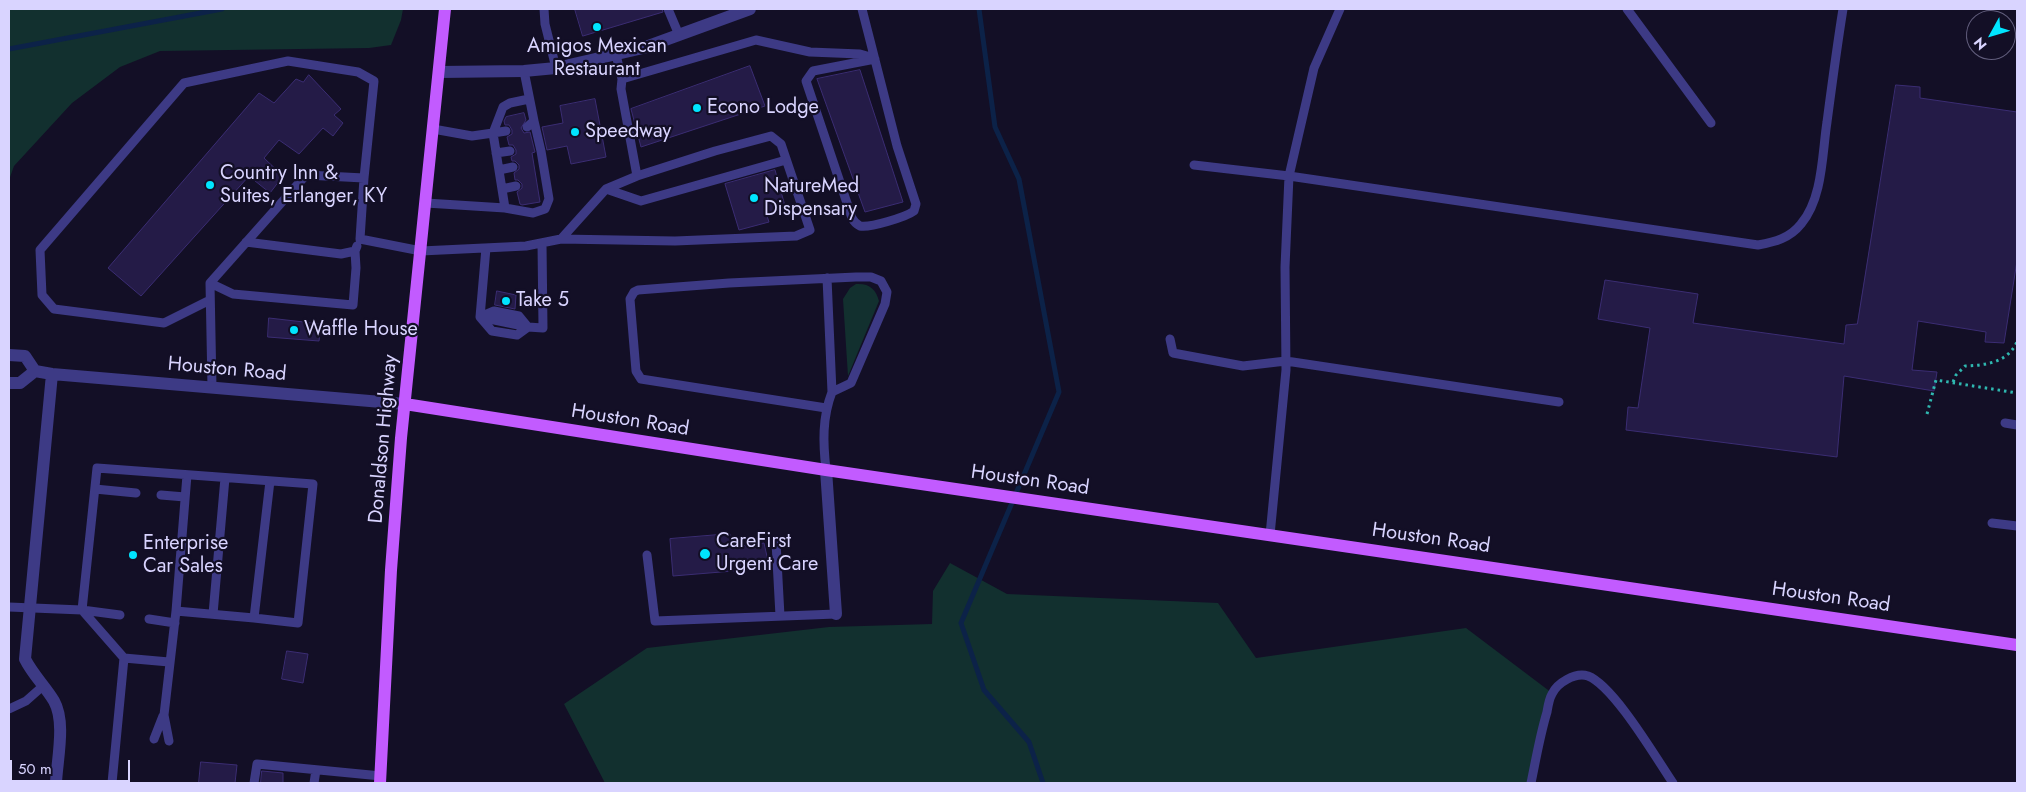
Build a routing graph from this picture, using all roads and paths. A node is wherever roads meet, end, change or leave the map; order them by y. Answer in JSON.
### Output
{"nodes":[{"id":1,"x":445,"y":9,"type":"edge"},
{"id":2,"x":544,"y":9,"type":"edge"},
{"id":3,"x":668,"y":9,"type":"edge"},
{"id":4,"x":750,"y":9,"type":"edge"},
{"id":5,"x":862,"y":9,"type":"edge"},
{"id":6,"x":1340,"y":9,"type":"edge"},
{"id":7,"x":1627,"y":9,"type":"edge"},
{"id":8,"x":1843,"y":9,"type":"edge"},
{"id":9,"x":679,"y":35,"type":"junction"},
{"id":10,"x":616,"y":55,"type":"junction"},
{"id":11,"x":876,"y":59,"type":"junction"},
{"id":12,"x":556,"y":68,"type":"junction"},
{"id":13,"x":524,"y":71,"type":"junction"},
{"id":14,"x":440,"y":72,"type":"junction"},
{"id":15,"x":622,"y":79,"type":"junction"},
{"id":16,"x":529,"y":100,"type":"junction"},
{"id":17,"x":1711,"y":123,"type":"dead end"},
{"id":18,"x":433,"y":129,"type":"junction"},
{"id":19,"x":506,"y":131,"type":"dead end"},
{"id":20,"x":493,"y":133,"type":"junction"},
{"id":21,"x":510,"y":151,"type":"dead end"},
{"id":22,"x":496,"y":153,"type":"junction"},
{"id":23,"x":786,"y":160,"type":"junction"},
{"id":24,"x":1194,"y":165,"type":"dead end"},
{"id":25,"x":513,"y":168,"type":"dead end"},
{"id":26,"x":499,"y":170,"type":"junction"},
{"id":27,"x":636,"y":176,"type":"junction"},
{"id":28,"x":1289,"y":176,"type":"junction"},
{"id":29,"x":364,"y":178,"type":"junction"},
{"id":30,"x":516,"y":186,"type":"dead end"},
{"id":31,"x":502,"y":189,"type":"junction"},
{"id":32,"x":606,"y":189,"type":"junction"},
{"id":33,"x":426,"y":202,"type":"junction"},
{"id":34,"x":505,"y":208,"type":"junction"},
{"id":35,"x":561,"y":238,"type":"junction"},
{"id":36,"x":360,"y":239,"type":"junction"},
{"id":37,"x":246,"y":242,"type":"junction"},
{"id":38,"x":542,"y":243,"type":"junction"},
{"id":39,"x":486,"y":248,"type":"junction"},
{"id":40,"x":355,"y":251,"type":"junction"},
{"id":41,"x":421,"y":251,"type":"junction"},
{"id":42,"x":827,"y":278,"type":"junction"},
{"id":43,"x":210,"y":283,"type":"junction"},
{"id":44,"x":210,"y":300,"type":"junction"},
{"id":45,"x":480,"y":317,"type":"junction"},
{"id":46,"x":528,"y":327,"type":"junction"},
{"id":47,"x":1170,"y":339,"type":"dead end"},
{"id":48,"x":2017,"y":342,"type":"edge"},
{"id":49,"x":9,"y":354,"type":"edge"},
{"id":50,"x":1286,"y":361,"type":"junction"},
{"id":51,"x":35,"y":371,"type":"junction"},
{"id":52,"x":52,"y":374,"type":"junction"},
{"id":53,"x":1953,"y":382,"type":"junction"},
{"id":54,"x":9,"y":383,"type":"edge"},
{"id":55,"x":212,"y":388,"type":"junction"},
{"id":56,"x":832,"y":392,"type":"junction"},
{"id":57,"x":2017,"y":393,"type":"edge"},
{"id":58,"x":1559,"y":402,"type":"dead end"},
{"id":59,"x":405,"y":404,"type":"junction"},
{"id":60,"x":826,"y":408,"type":"junction"},
{"id":61,"x":1926,"y":414,"type":"dead end"},
{"id":62,"x":2005,"y":423,"type":"dead end"},
{"id":63,"x":2017,"y":425,"type":"edge"},
{"id":64,"x":826,"y":470,"type":"junction"},
{"id":65,"x":187,"y":475,"type":"junction"},
{"id":66,"x":225,"y":478,"type":"junction"},
{"id":67,"x":270,"y":481,"type":"junction"},
{"id":68,"x":95,"y":489,"type":"junction"},
{"id":69,"x":136,"y":493,"type":"dead end"},
{"id":70,"x":161,"y":495,"type":"dead end"},
{"id":71,"x":185,"y":497,"type":"junction"},
{"id":72,"x":1992,"y":522,"type":"dead end"},
{"id":73,"x":2017,"y":526,"type":"edge"},
{"id":74,"x":1270,"y":535,"type":"junction"},
{"id":75,"x":776,"y":542,"type":"dead end"},
{"id":76,"x":647,"y":555,"type":"dead end"},
{"id":77,"x":9,"y":607,"type":"edge"},
{"id":78,"x":29,"y":609,"type":"junction"},
{"id":79,"x":82,"y":610,"type":"junction"},
{"id":80,"x":176,"y":611,"type":"junction"},
{"id":81,"x":213,"y":614,"type":"junction"},
{"id":82,"x":836,"y":614,"type":"joint"},
{"id":83,"x":120,"y":615,"type":"dead end"},
{"id":84,"x":780,"y":616,"type":"junction"},
{"id":85,"x":254,"y":618,"type":"junction"},
{"id":86,"x":149,"y":619,"type":"dead end"},
{"id":87,"x":175,"y":623,"type":"junction"},
{"id":88,"x":2017,"y":645,"type":"edge"},
{"id":89,"x":124,"y":658,"type":"junction"},
{"id":90,"x":169,"y":662,"type":"junction"},
{"id":91,"x":44,"y":686,"type":"junction"},
{"id":92,"x":9,"y":709,"type":"edge"},
{"id":93,"x":164,"y":715,"type":"junction"},
{"id":94,"x":154,"y":739,"type":"dead end"},
{"id":95,"x":169,"y":741,"type":"dead end"},
{"id":96,"x":316,"y":770,"type":"junction"},
{"id":97,"x":381,"y":780,"type":"edge"},
{"id":98,"x":56,"y":783,"type":"edge"},
{"id":99,"x":112,"y":783,"type":"edge"},
{"id":100,"x":254,"y":783,"type":"edge"},
{"id":101,"x":314,"y":783,"type":"edge"},
{"id":102,"x":1531,"y":783,"type":"edge"},
{"id":103,"x":1673,"y":783,"type":"edge"}],
"edges":[{"from":1,"to":14,"type":"main road","name":"Donaldson Highway"},
{"from":2,"to":12,"type":"lane"},
{"from":3,"to":9,"type":"lane"},
{"from":4,"to":9,"type":"street"},
{"from":5,"to":11,"type":"lane"},
{"from":6,"to":28,"type":"lane"},
{"from":7,"to":17,"type":"lane"},
{"from":8,"to":28,"type":"lane"},
{"from":9,"to":10,"type":"street"},
{"from":10,"to":12,"type":"street"},
{"from":10,"to":15,"type":"lane"},
{"from":11,"to":11,"type":"lane"},
{"from":11,"to":15,"type":"lane"},
{"from":12,"to":13,"type":"street"},
{"from":13,"to":14,"type":"street"},
{"from":13,"to":16,"type":"lane"},
{"from":14,"to":18,"type":"main road","name":"Donaldson Highway"},
{"from":15,"to":27,"type":"lane"},
{"from":16,"to":20,"type":"lane"},
{"from":16,"to":34,"type":"lane"},
{"from":18,"to":20,"type":"lane"},
{"from":18,"to":33,"type":"main road","name":"Donaldson Highway"},
{"from":19,"to":20,"type":"lane"},
{"from":20,"to":22,"type":"lane"},
{"from":21,"to":22,"type":"lane"},
{"from":22,"to":26,"type":"lane"},
{"from":23,"to":27,"type":"lane"},
{"from":23,"to":32,"type":"lane"},
{"from":23,"to":35,"type":"lane"},
{"from":24,"to":28,"type":"lane"},
{"from":25,"to":26,"type":"lane"},
{"from":26,"to":31,"type":"lane"},
{"from":27,"to":32,"type":"lane"},
{"from":28,"to":50,"type":"lane"},
{"from":29,"to":36,"type":"lane"},
{"from":29,"to":37,"type":"lane"},
{"from":29,"to":44,"type":"lane"},
{"from":30,"to":31,"type":"lane"},
{"from":31,"to":34,"type":"lane"},
{"from":32,"to":35,"type":"lane"},
{"from":33,"to":34,"type":"lane"},
{"from":33,"to":41,"type":"main road","name":"Donaldson Highway"},
{"from":35,"to":38,"type":"lane"},
{"from":36,"to":40,"type":"lane"},
{"from":36,"to":41,"type":"lane"},
{"from":37,"to":40,"type":"lane"},
{"from":37,"to":43,"type":"lane"},
{"from":38,"to":39,"type":"lane"},
{"from":38,"to":46,"type":"lane"},
{"from":39,"to":41,"type":"lane"},
{"from":39,"to":45,"type":"lane"},
{"from":40,"to":43,"type":"lane"},
{"from":41,"to":59,"type":"main road","name":"Donaldson Highway"},
{"from":42,"to":56,"type":"lane"},
{"from":42,"to":56,"type":"lane"},
{"from":42,"to":60,"type":"lane"},
{"from":43,"to":44,"type":"lane"},
{"from":44,"to":55,"type":"lane"},
{"from":45,"to":46,"type":"lane"},
{"from":45,"to":46,"type":"lane"},
{"from":47,"to":50,"type":"lane"},
{"from":48,"to":53,"type":"path"},
{"from":49,"to":51,"type":"street"},
{"from":50,"to":58,"type":"lane"},
{"from":50,"to":74,"type":"lane"},
{"from":51,"to":52,"type":"street","name":"Houston Road"},
{"from":51,"to":54,"type":"street"},
{"from":52,"to":55,"type":"street","name":"Houston Road"},
{"from":52,"to":78,"type":"street"},
{"from":53,"to":57,"type":"path"},
{"from":53,"to":61,"type":"path"},
{"from":55,"to":59,"type":"street","name":"Houston Road"},
{"from":56,"to":60,"type":"lane"},
{"from":59,"to":64,"type":"main road","name":"Houston Road"},
{"from":59,"to":97,"type":"main road","name":"Donaldson Highway"},
{"from":60,"to":64,"type":"lane"},
{"from":62,"to":63,"type":"lane"},
{"from":64,"to":74,"type":"main road","name":"Houston Road"},
{"from":64,"to":82,"type":"street"},
{"from":65,"to":66,"type":"lane"},
{"from":65,"to":68,"type":"lane"},
{"from":65,"to":71,"type":"lane"},
{"from":66,"to":67,"type":"lane"},
{"from":66,"to":81,"type":"lane"},
{"from":67,"to":85,"type":"lane"},
{"from":67,"to":85,"type":"lane"},
{"from":68,"to":69,"type":"lane"},
{"from":68,"to":79,"type":"lane"},
{"from":70,"to":71,"type":"lane"},
{"from":71,"to":80,"type":"lane"},
{"from":72,"to":73,"type":"lane"},
{"from":74,"to":88,"type":"main road","name":"Houston Road"},
{"from":75,"to":84,"type":"lane"},
{"from":76,"to":84,"type":"lane"},
{"from":77,"to":78,"type":"lane"},
{"from":78,"to":79,"type":"lane"},
{"from":78,"to":91,"type":"street"},
{"from":79,"to":83,"type":"lane"},
{"from":79,"to":89,"type":"lane"},
{"from":80,"to":81,"type":"lane"},
{"from":80,"to":87,"type":"lane"},
{"from":81,"to":85,"type":"lane"},
{"from":82,"to":84,"type":"lane"},
{"from":86,"to":87,"type":"lane"},
{"from":87,"to":90,"type":"lane"},
{"from":89,"to":90,"type":"lane"},
{"from":89,"to":99,"type":"lane"},
{"from":90,"to":93,"type":"lane"},
{"from":91,"to":92,"type":"lane"},
{"from":91,"to":98,"type":"street"},
{"from":93,"to":94,"type":"lane"},
{"from":93,"to":95,"type":"lane"},
{"from":96,"to":97,"type":"lane"},
{"from":96,"to":100,"type":"lane"},
{"from":96,"to":101,"type":"lane"},
{"from":102,"to":103,"type":"lane"}]}
